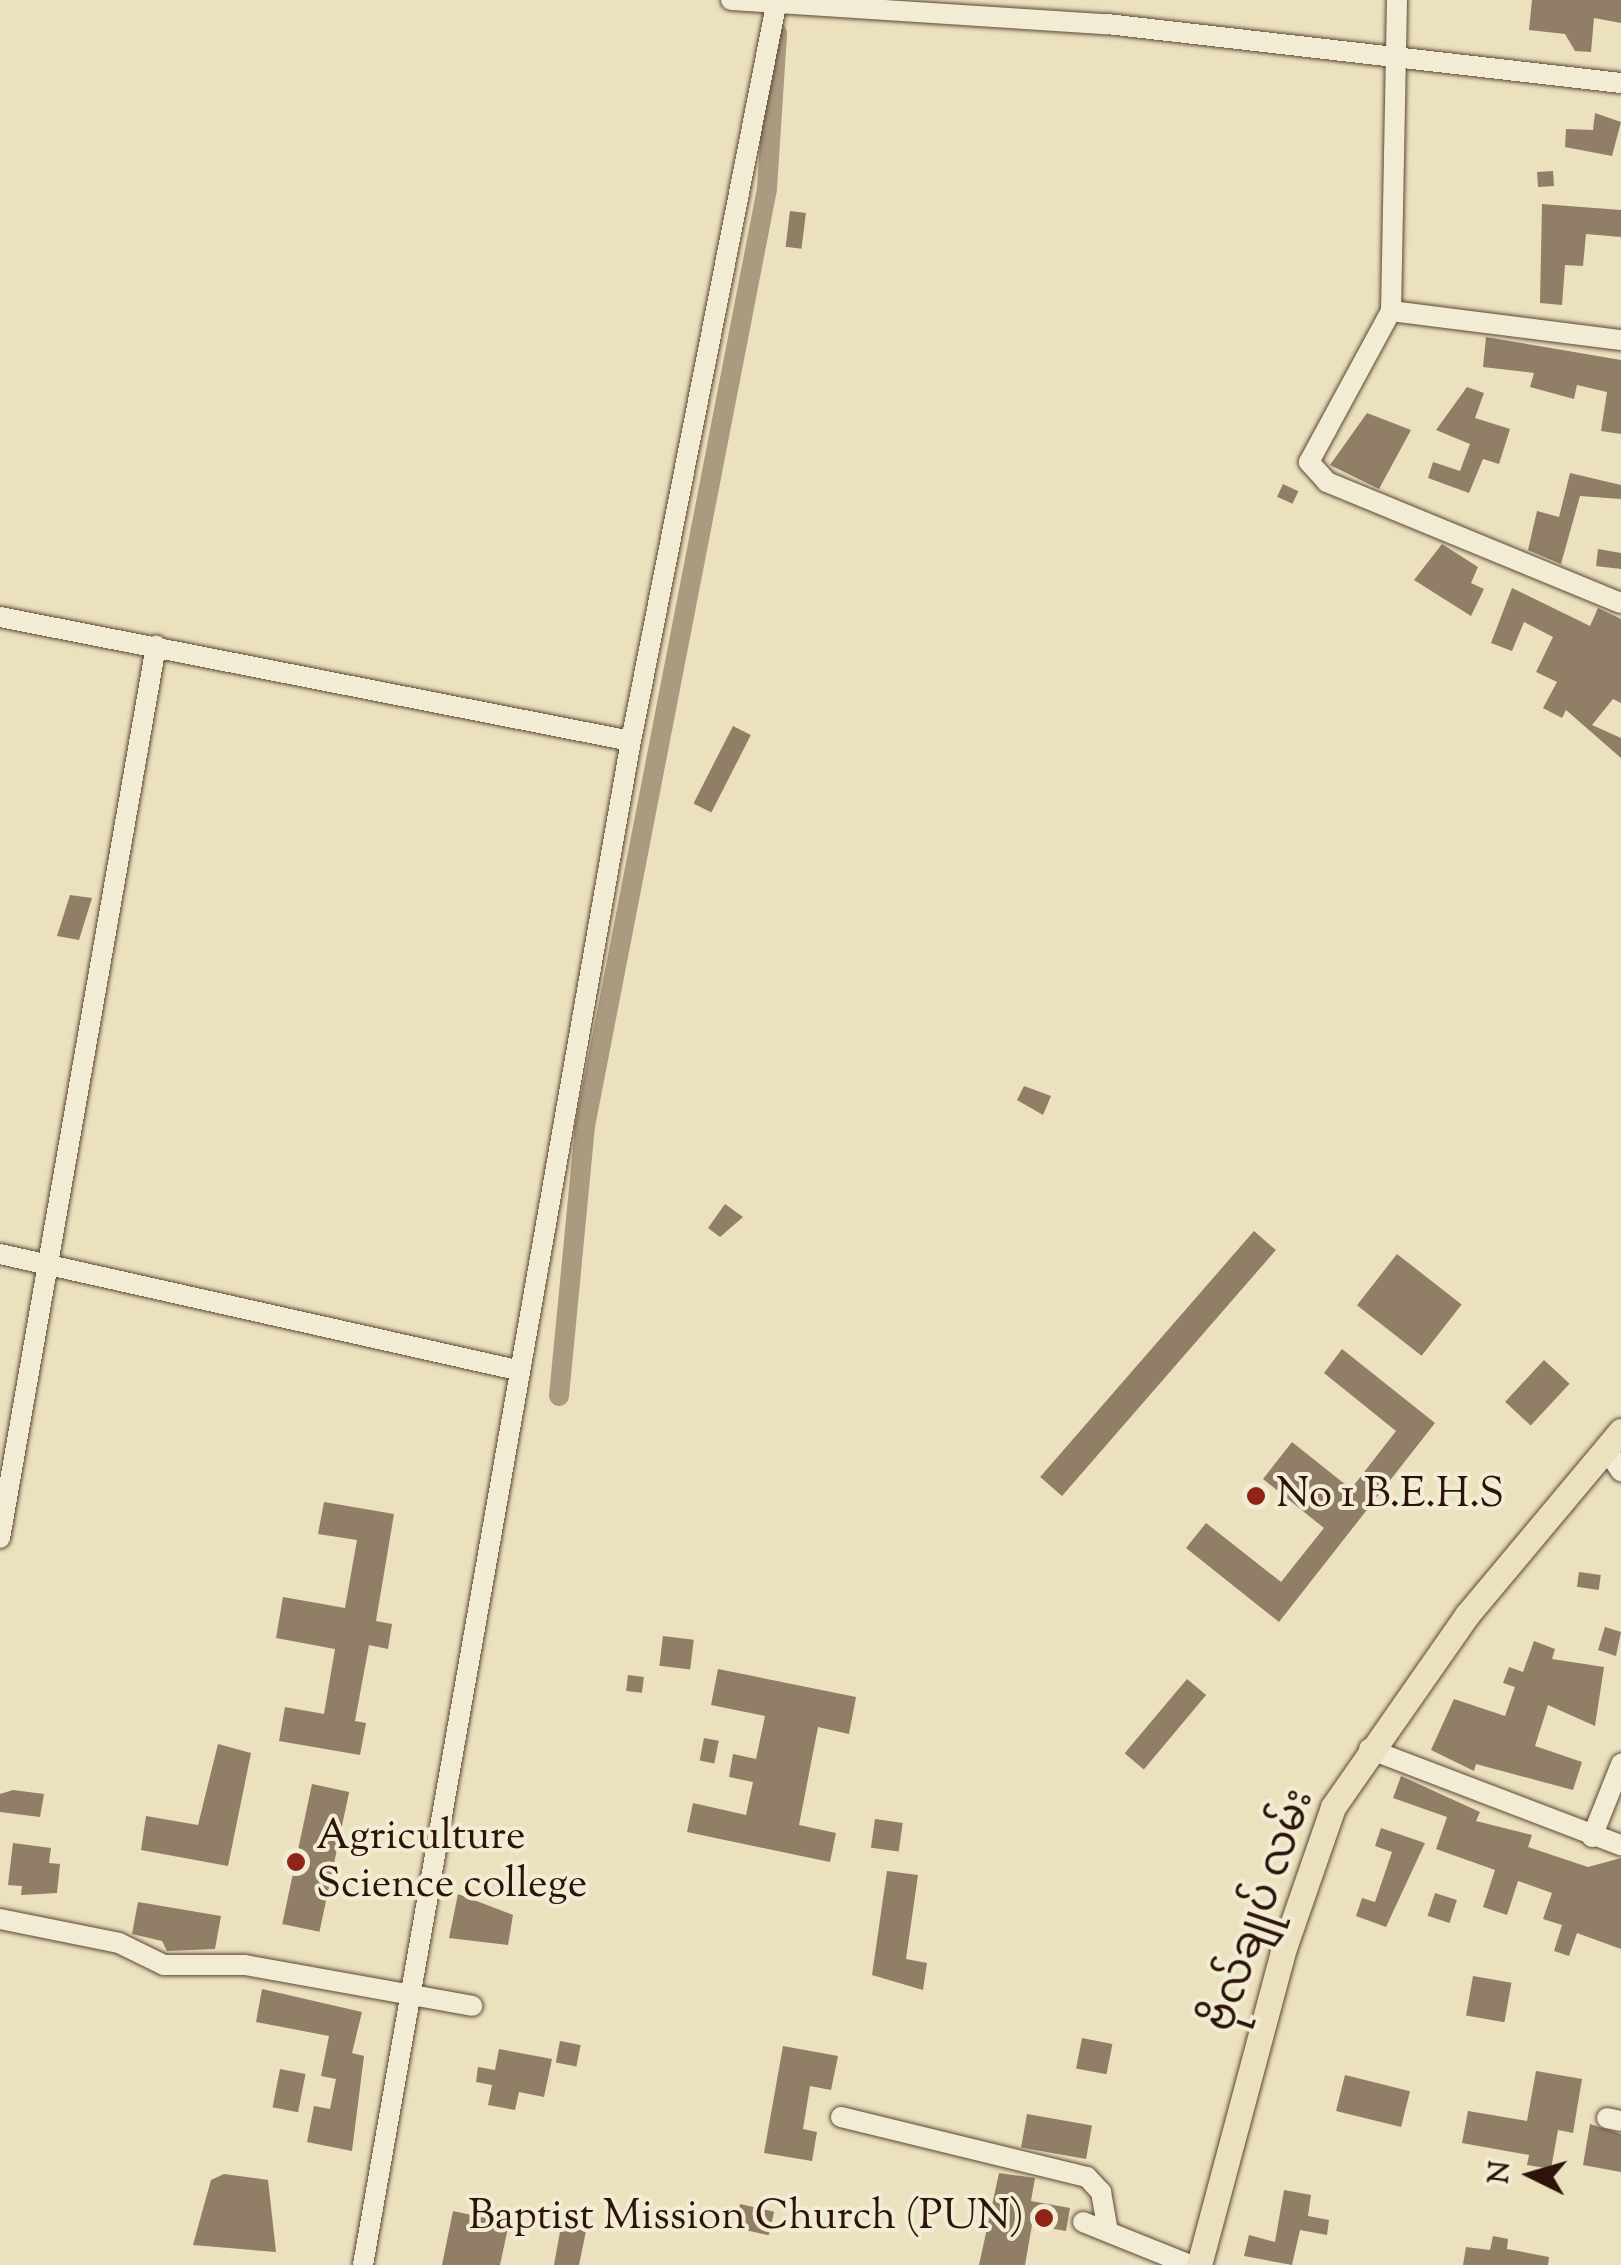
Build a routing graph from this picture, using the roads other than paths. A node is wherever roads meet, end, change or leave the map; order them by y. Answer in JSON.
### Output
{"nodes":[{"id":1,"x":731,"y":0,"type":"edge"},
{"id":2,"x":1396,"y":0,"type":"edge"},
{"id":3,"x":777,"y":2,"type":"edge"},
{"id":4,"x":1397,"y":54,"type":"junction"},
{"id":5,"x":1621,"y":83,"type":"edge"},
{"id":6,"x":1391,"y":310,"type":"junction"},
{"id":7,"x":1621,"y":340,"type":"edge"},
{"id":8,"x":1621,"y":603,"type":"edge"},
{"id":9,"x":0,"y":617,"type":"edge"},
{"id":10,"x":156,"y":646,"type":"junction"},
{"id":11,"x":631,"y":741,"type":"junction"},
{"id":12,"x":0,"y":1254,"type":"edge"},
{"id":13,"x":46,"y":1262,"type":"junction"},
{"id":14,"x":518,"y":1370,"type":"junction"},
{"id":15,"x":1613,"y":1440,"type":"edge"},
{"id":16,"x":1621,"y":1471,"type":"edge"},
{"id":17,"x":0,"y":1538,"type":"edge"},
{"id":18,"x":1369,"y":1750,"type":"junction"},
{"id":19,"x":1621,"y":1764,"type":"edge"},
{"id":20,"x":1592,"y":1836,"type":"junction"},
{"id":21,"x":1621,"y":1845,"type":"edge"},
{"id":22,"x":0,"y":1919,"type":"edge"},
{"id":23,"x":409,"y":1996,"type":"junction"},
{"id":24,"x":472,"y":2006,"type":"dead end"},
{"id":25,"x":841,"y":2117,"type":"dead end"},
{"id":26,"x":1084,"y":2222,"type":"dead end"},
{"id":27,"x":1108,"y":2230,"type":"junction"},
{"id":28,"x":363,"y":2265,"type":"edge"},
{"id":29,"x":1190,"y":2265,"type":"edge"},
{"id":30,"x":1199,"y":2265,"type":"edge"}],
"edges":[{"from":1,"to":3,"type":"street"},
{"from":2,"to":4,"type":"street"},
{"from":3,"to":4,"type":"street"},
{"from":3,"to":11,"type":"street"},
{"from":4,"to":5,"type":"street"},
{"from":4,"to":6,"type":"street"},
{"from":6,"to":7,"type":"street"},
{"from":6,"to":8,"type":"street"},
{"from":9,"to":10,"type":"street"},
{"from":10,"to":11,"type":"street"},
{"from":10,"to":13,"type":"street"},
{"from":11,"to":14,"type":"street"},
{"from":12,"to":13,"type":"street"},
{"from":13,"to":14,"type":"street"},
{"from":13,"to":17,"type":"street"},
{"from":14,"to":23,"type":"street"},
{"from":15,"to":16,"type":"street"},
{"from":15,"to":18,"type":"main road","name":"ဗိုလ်ချုပ် လမ်း"},
{"from":18,"to":20,"type":"street"},
{"from":18,"to":30,"type":"main road","name":"ဗိုလ်ချုပ် လမ်း"},
{"from":19,"to":20,"type":"street"},
{"from":20,"to":21,"type":"street"},
{"from":22,"to":23,"type":"street"},
{"from":23,"to":24,"type":"street"},
{"from":23,"to":28,"type":"street"},
{"from":25,"to":27,"type":"street"},
{"from":26,"to":27,"type":"street"},
{"from":27,"to":29,"type":"street"}]}
